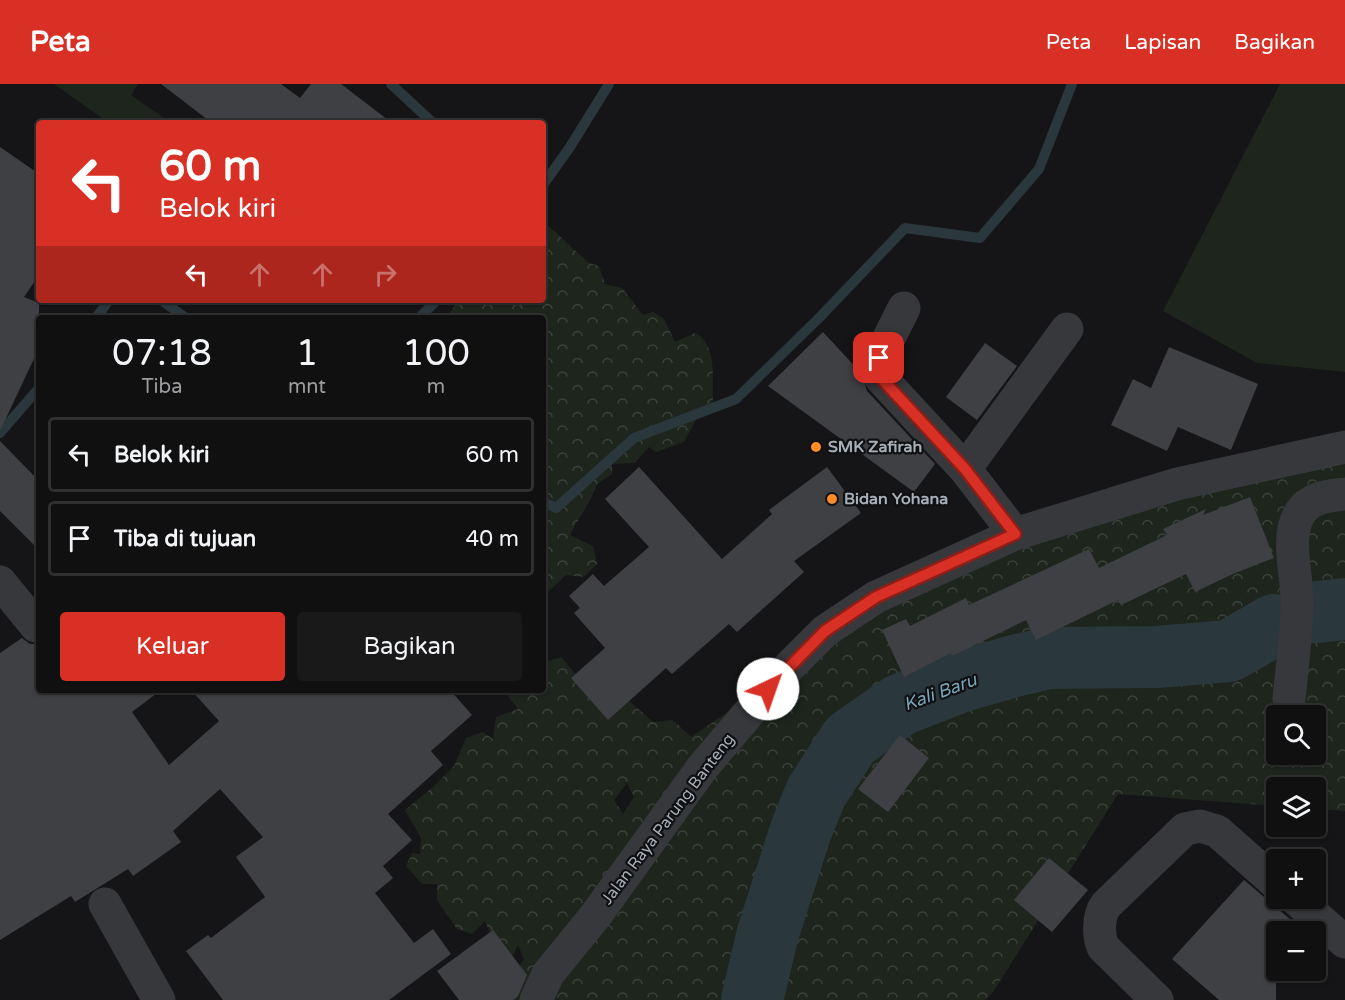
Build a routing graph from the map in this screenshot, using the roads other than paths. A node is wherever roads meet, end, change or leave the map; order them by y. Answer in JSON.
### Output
{"nodes":[{"id":1,"x":904,"y":308,"type":"dead end"},
{"id":2,"x":1066,"y":329,"type":"dead end"},
{"id":3,"x":1345,"y":447,"type":"edge"},
{"id":4,"x":965,"y":469,"type":"junction"},
{"id":5,"x":1345,"y":494,"type":"edge"},
{"id":6,"x":1015,"y":534,"type":"junction"},
{"id":7,"x":0,"y":582,"type":"edge"},
{"id":8,"x":36,"y":626,"type":"dead end"},
{"id":9,"x":1289,"y":699,"type":"dead end"},
{"id":10,"x":1266,"y":874,"type":"edge"},
{"id":11,"x":105,"y":903,"type":"dead end"},
{"id":12,"x":1308,"y":909,"type":"edge"},
{"id":13,"x":1345,"y":942,"type":"edge"},
{"id":14,"x":159,"y":1000,"type":"edge"},
{"id":15,"x":536,"y":1000,"type":"edge"},
{"id":16,"x":1157,"y":1000,"type":"edge"}],
"edges":[{"from":1,"to":4,"type":"street"},
{"from":2,"to":4,"type":"street"},
{"from":3,"to":6,"type":"street","name":"Jalan Raya Parung Banteng"},
{"from":4,"to":6,"type":"street"},
{"from":5,"to":9,"type":"street"},
{"from":6,"to":15,"type":"street","name":"Jalan Raya Parung Banteng"},
{"from":7,"to":8,"type":"street"},
{"from":10,"to":16,"type":"street"},
{"from":11,"to":14,"type":"street"},
{"from":12,"to":13,"type":"street"}]}
